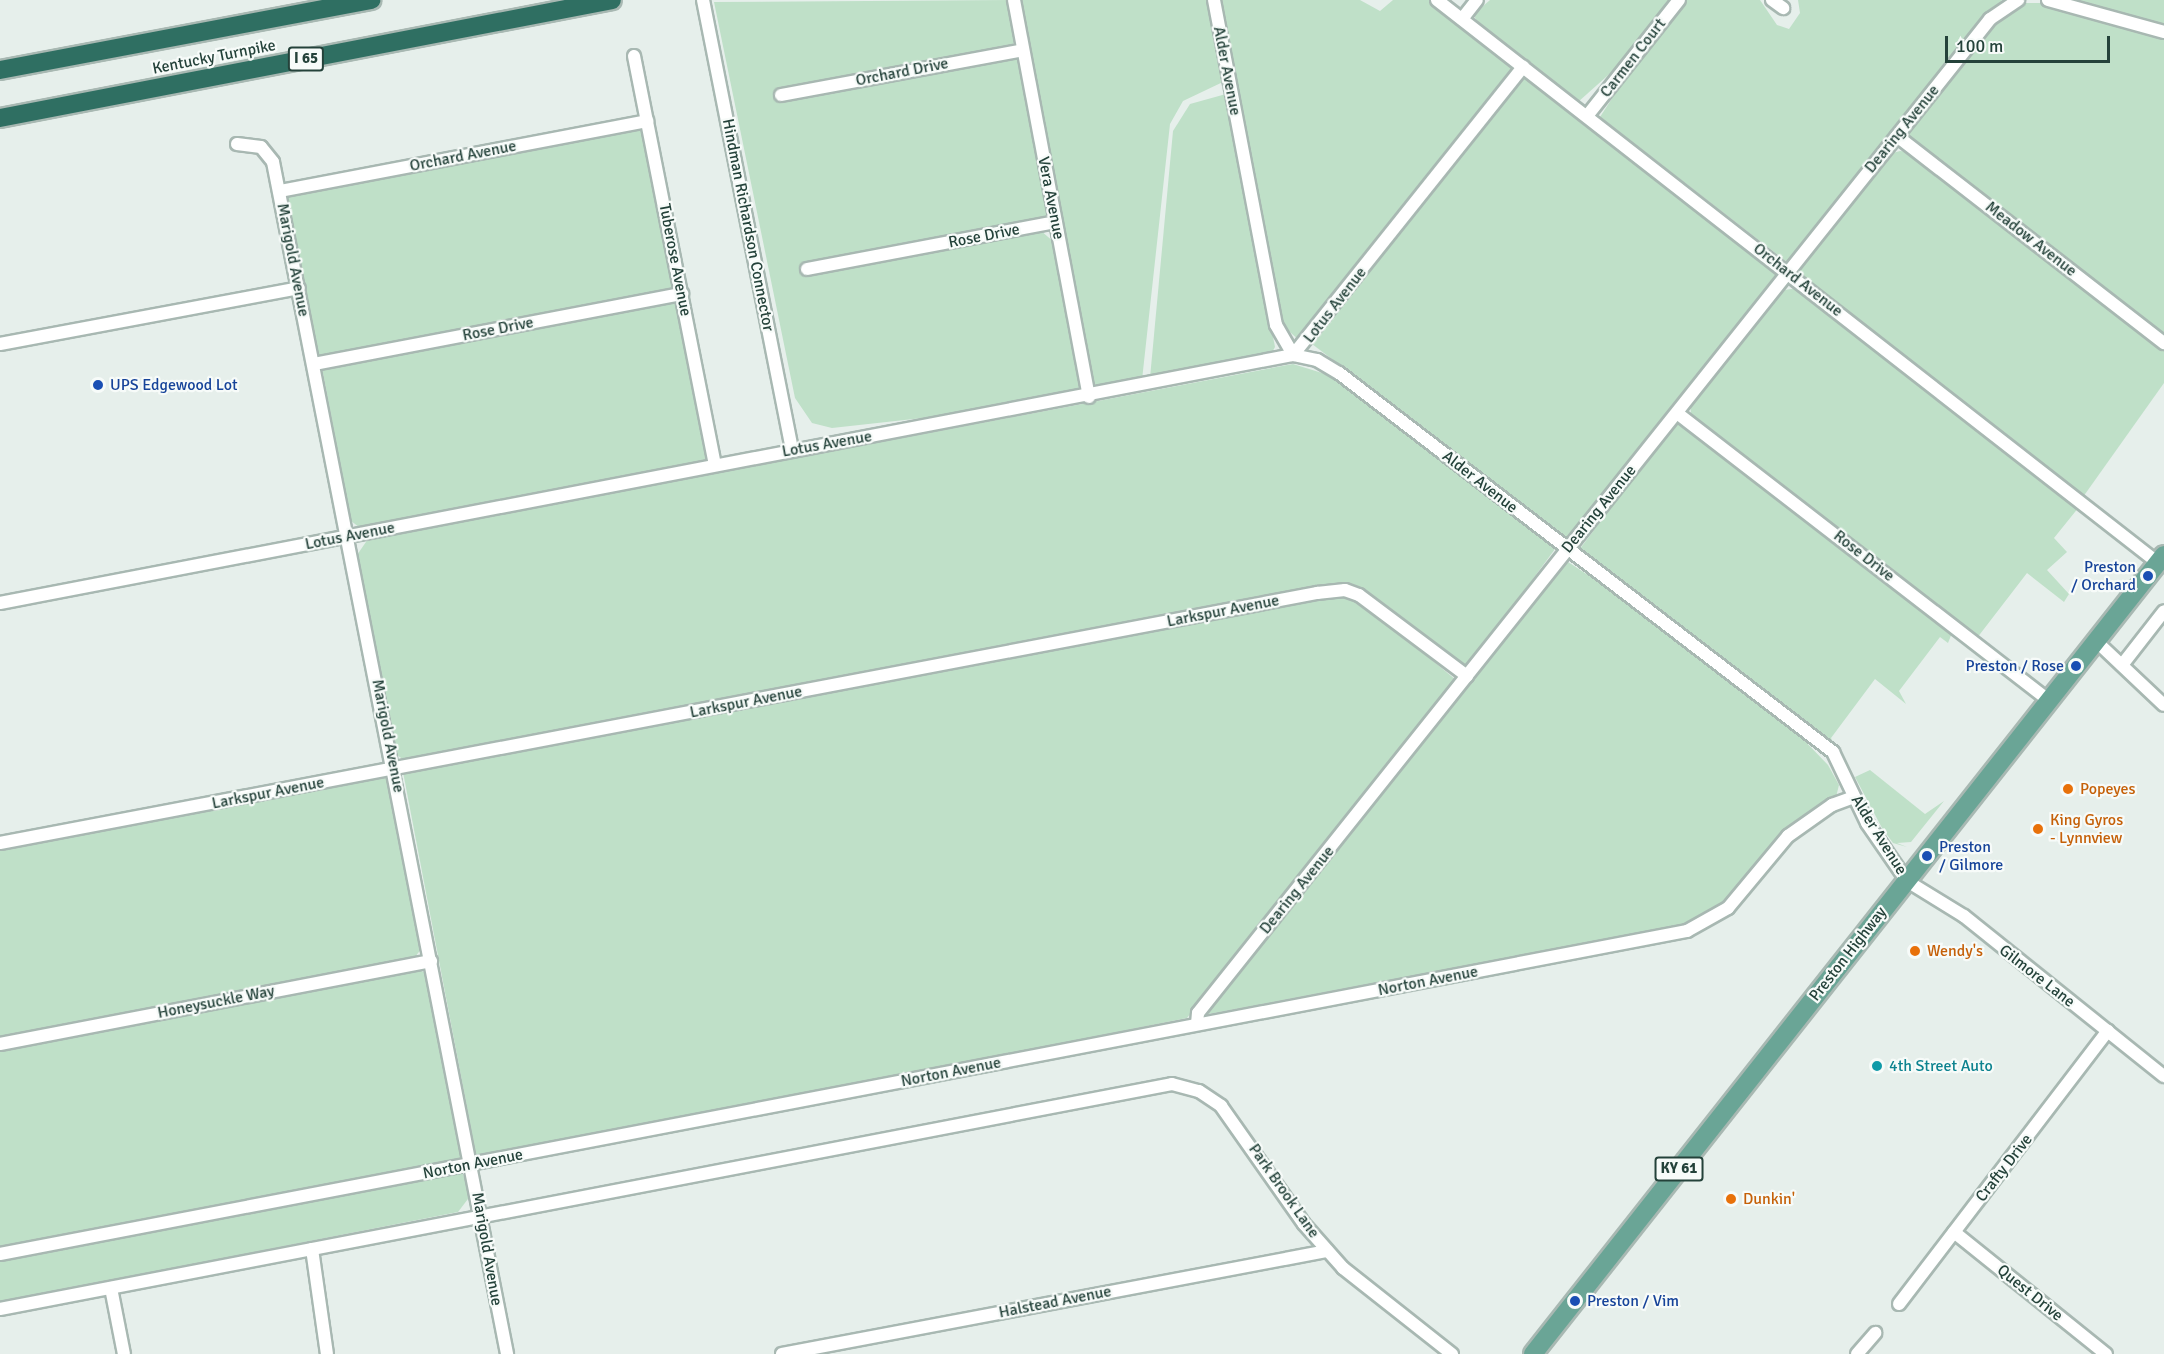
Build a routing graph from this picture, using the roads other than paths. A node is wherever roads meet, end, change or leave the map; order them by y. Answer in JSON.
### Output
{"nodes":[{"id":1,"x":371,"y":0,"type":"edge"},
{"id":2,"x":612,"y":0,"type":"edge"},
{"id":3,"x":703,"y":0,"type":"edge"},
{"id":4,"x":1014,"y":0,"type":"edge"},
{"id":5,"x":1214,"y":0,"type":"edge"},
{"id":6,"x":1437,"y":0,"type":"edge"},
{"id":7,"x":1477,"y":0,"type":"edge"},
{"id":8,"x":1679,"y":0,"type":"edge"},
{"id":9,"x":1772,"y":0,"type":"edge"},
{"id":10,"x":2048,"y":0,"type":"edge"},
{"id":11,"x":2015,"y":1,"type":"edge"},
{"id":12,"x":1784,"y":8,"type":"dead end"},
{"id":13,"x":1462,"y":19,"type":"junction"},
{"id":14,"x":2164,"y":32,"type":"edge"},
{"id":15,"x":1023,"y":50,"type":"junction"},
{"id":16,"x":634,"y":56,"type":"dead end"},
{"id":17,"x":1523,"y":67,"type":"junction"},
{"id":18,"x":0,"y":70,"type":"edge"},
{"id":19,"x":781,"y":95,"type":"dead end"},
{"id":20,"x":1587,"y":116,"type":"junction"},
{"id":21,"x":0,"y":118,"type":"edge"},
{"id":22,"x":647,"y":121,"type":"junction"},
{"id":23,"x":1897,"y":136,"type":"junction"},
{"id":24,"x":237,"y":144,"type":"dead end"},
{"id":25,"x":280,"y":191,"type":"junction"},
{"id":26,"x":1056,"y":222,"type":"junction"},
{"id":27,"x":807,"y":269,"type":"dead end"},
{"id":28,"x":1788,"y":273,"type":"junction"},
{"id":29,"x":299,"y":288,"type":"junction"},
{"id":30,"x":682,"y":294,"type":"junction"},
{"id":31,"x":2164,"y":343,"type":"edge"},
{"id":32,"x":0,"y":344,"type":"edge"},
{"id":33,"x":1293,"y":355,"type":"junction"},
{"id":34,"x":314,"y":364,"type":"junction"},
{"id":35,"x":1089,"y":396,"type":"junction"},
{"id":36,"x":1677,"y":413,"type":"junction"},
{"id":37,"x":792,"y":450,"type":"junction"},
{"id":38,"x":715,"y":465,"type":"junction"},
{"id":39,"x":349,"y":537,"type":"junction"},
{"id":40,"x":1567,"y":549,"type":"junction"},
{"id":41,"x":2161,"y":559,"type":"edge"},
{"id":42,"x":0,"y":603,"type":"edge"},
{"id":43,"x":2164,"y":611,"type":"edge"},
{"id":44,"x":2096,"y":641,"type":"junction"},
{"id":45,"x":2122,"y":665,"type":"junction"},
{"id":46,"x":1467,"y":676,"type":"junction"},
{"id":47,"x":2049,"y":701,"type":"junction"},
{"id":48,"x":2164,"y":705,"type":"edge"},
{"id":49,"x":394,"y":769,"type":"junction"},
{"id":50,"x":1854,"y":797,"type":"junction"},
{"id":51,"x":0,"y":843,"type":"edge"},
{"id":52,"x":1907,"y":881,"type":"junction"},
{"id":53,"x":431,"y":961,"type":"junction"},
{"id":54,"x":1197,"y":1024,"type":"junction"},
{"id":55,"x":2108,"y":1032,"type":"junction"},
{"id":56,"x":0,"y":1044,"type":"edge"},
{"id":57,"x":2164,"y":1076,"type":"edge"},
{"id":58,"x":472,"y":1164,"type":"junction"},
{"id":59,"x":480,"y":1215,"type":"junction"},
{"id":60,"x":1954,"y":1232,"type":"junction"},
{"id":61,"x":312,"y":1249,"type":"junction"},
{"id":62,"x":1328,"y":1251,"type":"junction"},
{"id":63,"x":0,"y":1254,"type":"edge"},
{"id":64,"x":111,"y":1288,"type":"junction"},
{"id":65,"x":1899,"y":1304,"type":"dead end"},
{"id":66,"x":0,"y":1310,"type":"edge"},
{"id":67,"x":1875,"y":1333,"type":"dead end"},
{"id":68,"x":124,"y":1354,"type":"edge"},
{"id":69,"x":327,"y":1354,"type":"edge"},
{"id":70,"x":507,"y":1354,"type":"edge"},
{"id":71,"x":782,"y":1354,"type":"edge"},
{"id":72,"x":1452,"y":1354,"type":"edge"},
{"id":73,"x":1533,"y":1354,"type":"edge"},
{"id":74,"x":1857,"y":1354,"type":"edge"},
{"id":75,"x":2106,"y":1354,"type":"edge"}],
"edges":[{"from":1,"to":18,"type":"highway"},
{"from":2,"to":21,"type":"highway","name":"Kentucky Turnpike","number":"I 65"},
{"from":3,"to":37,"type":"street","name":"Hindman Richardson Connector"},
{"from":4,"to":15,"type":"street","name":"Vera Avenue"},
{"from":5,"to":33,"type":"street","name":"Alder Avenue"},
{"from":6,"to":13,"type":"street","name":"Orchard Avenue"},
{"from":7,"to":13,"type":"street"},
{"from":8,"to":20,"type":"street","name":"Carmen Court"},
{"from":9,"to":12,"type":"street"},
{"from":10,"to":14,"type":"street"},
{"from":11,"to":23,"type":"street","name":"Dearing Avenue"},
{"from":13,"to":17,"type":"street","name":"Orchard Avenue"},
{"from":15,"to":19,"type":"street","name":"Orchard Drive"},
{"from":15,"to":26,"type":"street","name":"Vera Avenue"},
{"from":16,"to":22,"type":"street","name":"Tuberose Avenue"},
{"from":17,"to":20,"type":"street","name":"Orchard Avenue"},
{"from":17,"to":33,"type":"street","name":"Lotus Avenue"},
{"from":20,"to":28,"type":"street","name":"Orchard Avenue"},
{"from":22,"to":25,"type":"street","name":"Orchard Avenue"},
{"from":22,"to":30,"type":"street","name":"Tuberose Avenue"},
{"from":23,"to":28,"type":"street","name":"Dearing Avenue"},
{"from":23,"to":31,"type":"street","name":"Meadow Avenue"},
{"from":24,"to":25,"type":"street","name":"Marigold Avenue"},
{"from":25,"to":29,"type":"street","name":"Marigold Avenue"},
{"from":26,"to":27,"type":"street","name":"Rose Drive"},
{"from":26,"to":35,"type":"street","name":"Vera Avenue"},
{"from":28,"to":36,"type":"street","name":"Dearing Avenue"},
{"from":28,"to":41,"type":"street","name":"Orchard Avenue"},
{"from":29,"to":32,"type":"street"},
{"from":29,"to":34,"type":"street","name":"Marigold Avenue"},
{"from":30,"to":34,"type":"street","name":"Rose Drive"},
{"from":30,"to":38,"type":"street","name":"Tuberose Avenue"},
{"from":33,"to":35,"type":"street","name":"Lotus Avenue"},
{"from":33,"to":40,"type":"street","name":"Alder Avenue"},
{"from":34,"to":39,"type":"street","name":"Marigold Avenue"},
{"from":35,"to":37,"type":"street","name":"Lotus Avenue"},
{"from":36,"to":40,"type":"street","name":"Dearing Avenue"},
{"from":36,"to":47,"type":"street","name":"Rose Drive"},
{"from":37,"to":38,"type":"street","name":"Lotus Avenue"},
{"from":38,"to":39,"type":"street","name":"Lotus Avenue"},
{"from":39,"to":42,"type":"street","name":"Lotus Avenue"},
{"from":39,"to":49,"type":"street","name":"Marigold Avenue"},
{"from":40,"to":46,"type":"street","name":"Dearing Avenue"},
{"from":40,"to":50,"type":"street","name":"Alder Avenue"},
{"from":41,"to":44,"type":"main road","name":"Preston Highway","number":"KY 61"},
{"from":43,"to":45,"type":"street"},
{"from":44,"to":45,"type":"street"},
{"from":44,"to":47,"type":"main road","name":"Preston Highway","number":"KY 61"},
{"from":45,"to":48,"type":"street"},
{"from":46,"to":49,"type":"street","name":"Larkspur Avenue"},
{"from":46,"to":54,"type":"street","name":"Dearing Avenue"},
{"from":47,"to":52,"type":"main road","name":"Preston Highway","number":"KY 61"},
{"from":49,"to":51,"type":"street","name":"Larkspur Avenue"},
{"from":49,"to":53,"type":"street","name":"Marigold Avenue"},
{"from":50,"to":52,"type":"street","name":"Alder Avenue"},
{"from":50,"to":54,"type":"street","name":"Norton Avenue"},
{"from":52,"to":55,"type":"street","name":"Gilmore Lane"},
{"from":52,"to":73,"type":"main road","name":"Preston Highway","number":"KY 61"},
{"from":53,"to":56,"type":"street","name":"Honeysuckle Way"},
{"from":53,"to":58,"type":"street","name":"Marigold Avenue"},
{"from":54,"to":58,"type":"street","name":"Norton Avenue"},
{"from":55,"to":57,"type":"street","name":"Gilmore Lane"},
{"from":55,"to":60,"type":"street","name":"Crafty Drive"},
{"from":58,"to":59,"type":"street","name":"Marigold Avenue"},
{"from":58,"to":63,"type":"street","name":"Norton Avenue"},
{"from":59,"to":61,"type":"street"},
{"from":59,"to":62,"type":"street","name":"Park Brook Lane"},
{"from":59,"to":70,"type":"street","name":"Marigold Avenue"},
{"from":60,"to":65,"type":"street","name":"Crafty Drive"},
{"from":60,"to":75,"type":"street","name":"Quest Drive"},
{"from":61,"to":64,"type":"street"},
{"from":61,"to":69,"type":"street"},
{"from":62,"to":71,"type":"street","name":"Halstead Avenue"},
{"from":62,"to":72,"type":"street","name":"Park Brook Lane"},
{"from":64,"to":66,"type":"street"},
{"from":64,"to":68,"type":"street"},
{"from":67,"to":74,"type":"street"}]}
